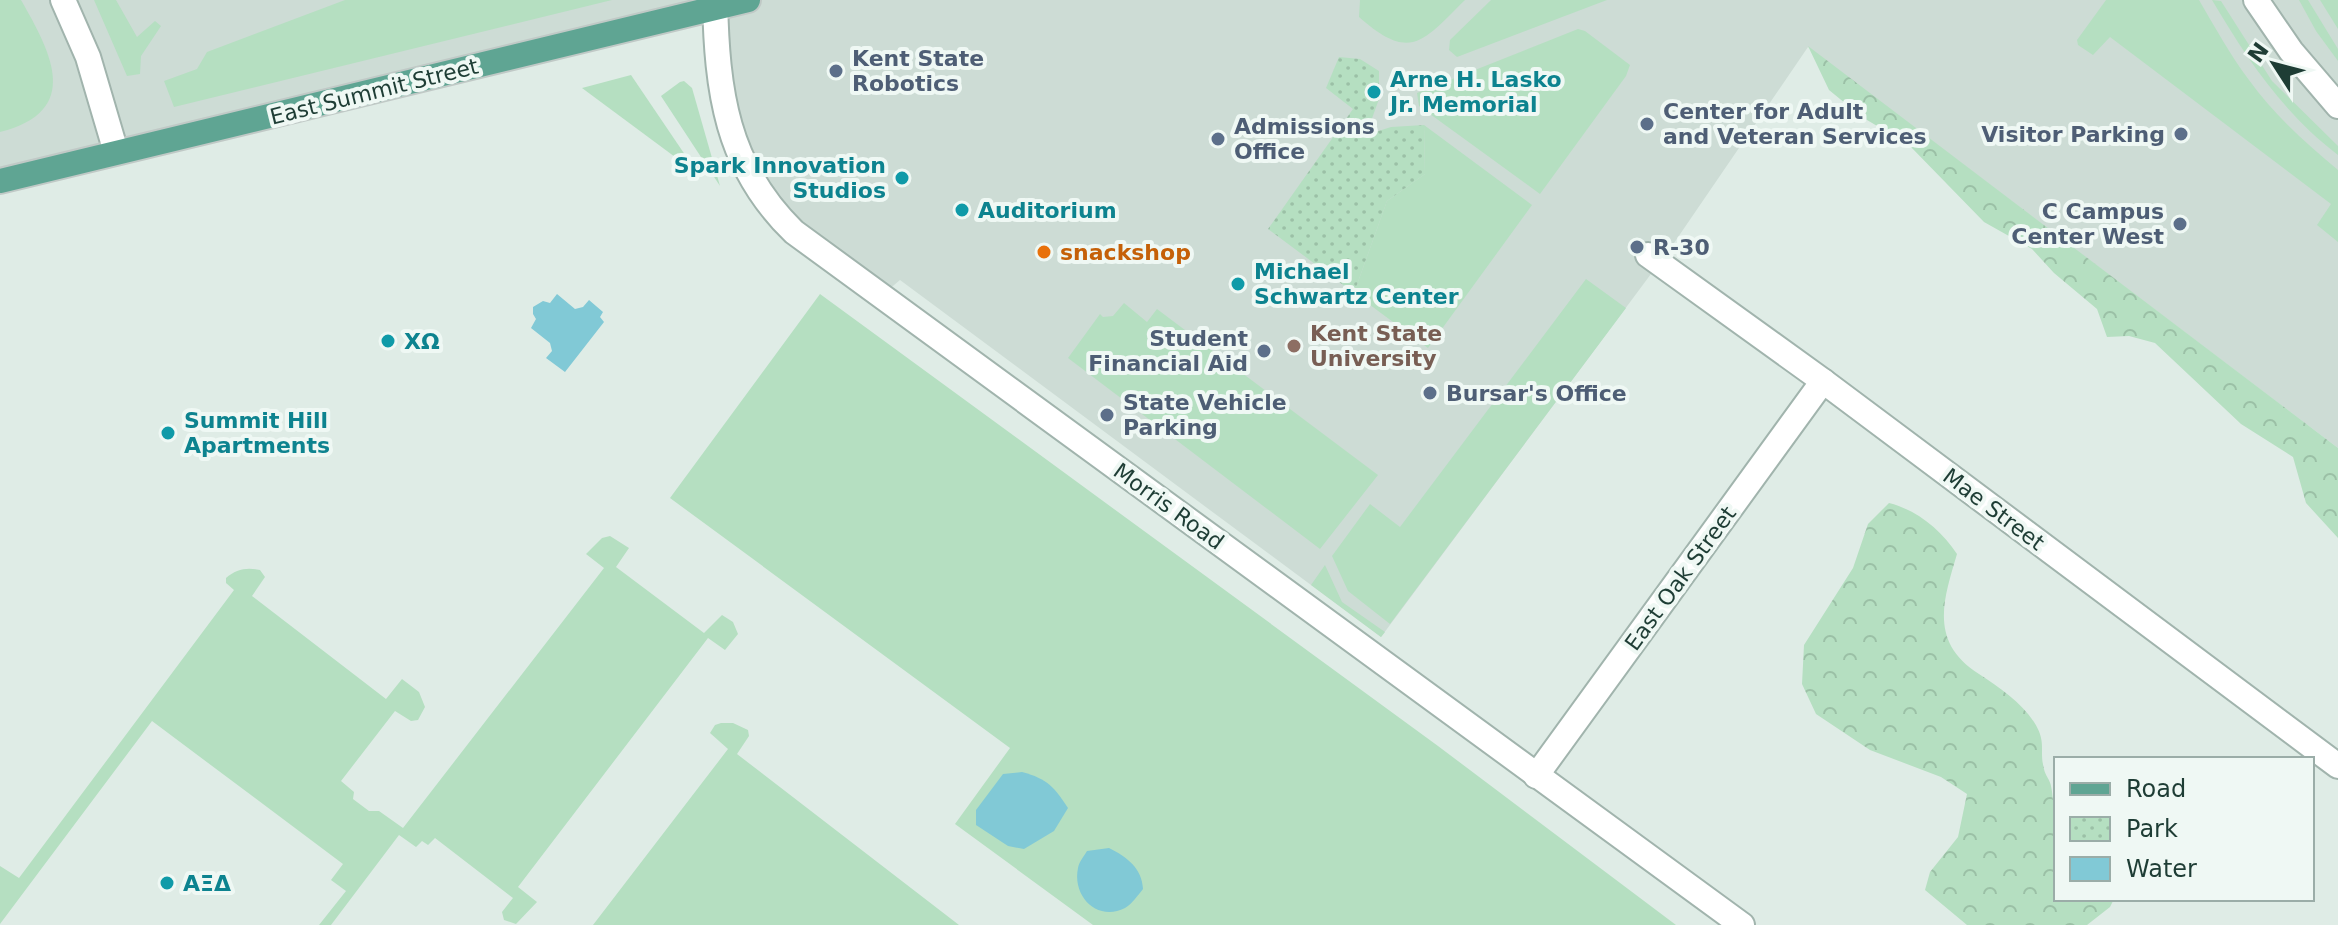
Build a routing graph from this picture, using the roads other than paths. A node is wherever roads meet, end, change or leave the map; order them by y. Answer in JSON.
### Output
{"nodes":[{"id":1,"x":63,"y":0,"type":"edge"},
{"id":2,"x":748,"y":0,"type":"edge"},
{"id":3,"x":2258,"y":1,"type":"edge"},
{"id":4,"x":716,"y":4,"type":"edge"},
{"id":5,"x":2338,"y":106,"type":"edge"},
{"id":6,"x":116,"y":152,"type":"junction"},
{"id":7,"x":0,"y":181,"type":"edge"},
{"id":8,"x":1648,"y":255,"type":"dead end"},
{"id":9,"x":1823,"y":381,"type":"junction"},
{"id":10,"x":2338,"y":766,"type":"edge"},
{"id":11,"x":1536,"y":776,"type":"junction"},
{"id":12,"x":1742,"y":925,"type":"edge"}],
"edges":[{"from":1,"to":6,"type":"street"},
{"from":2,"to":4,"type":"main road","name":"East Summit Street"},
{"from":3,"to":5,"type":"street"},
{"from":4,"to":6,"type":"main road","name":"East Summit Street"},
{"from":4,"to":11,"type":"street","name":"Morris Road"},
{"from":6,"to":7,"type":"main road","name":"East Summit Street"},
{"from":8,"to":9,"type":"street","name":"Mae Street"},
{"from":9,"to":10,"type":"street","name":"Mae Street"},
{"from":9,"to":11,"type":"street","name":"East Oak Street"},
{"from":11,"to":12,"type":"street","name":"Morris Road"}]}
